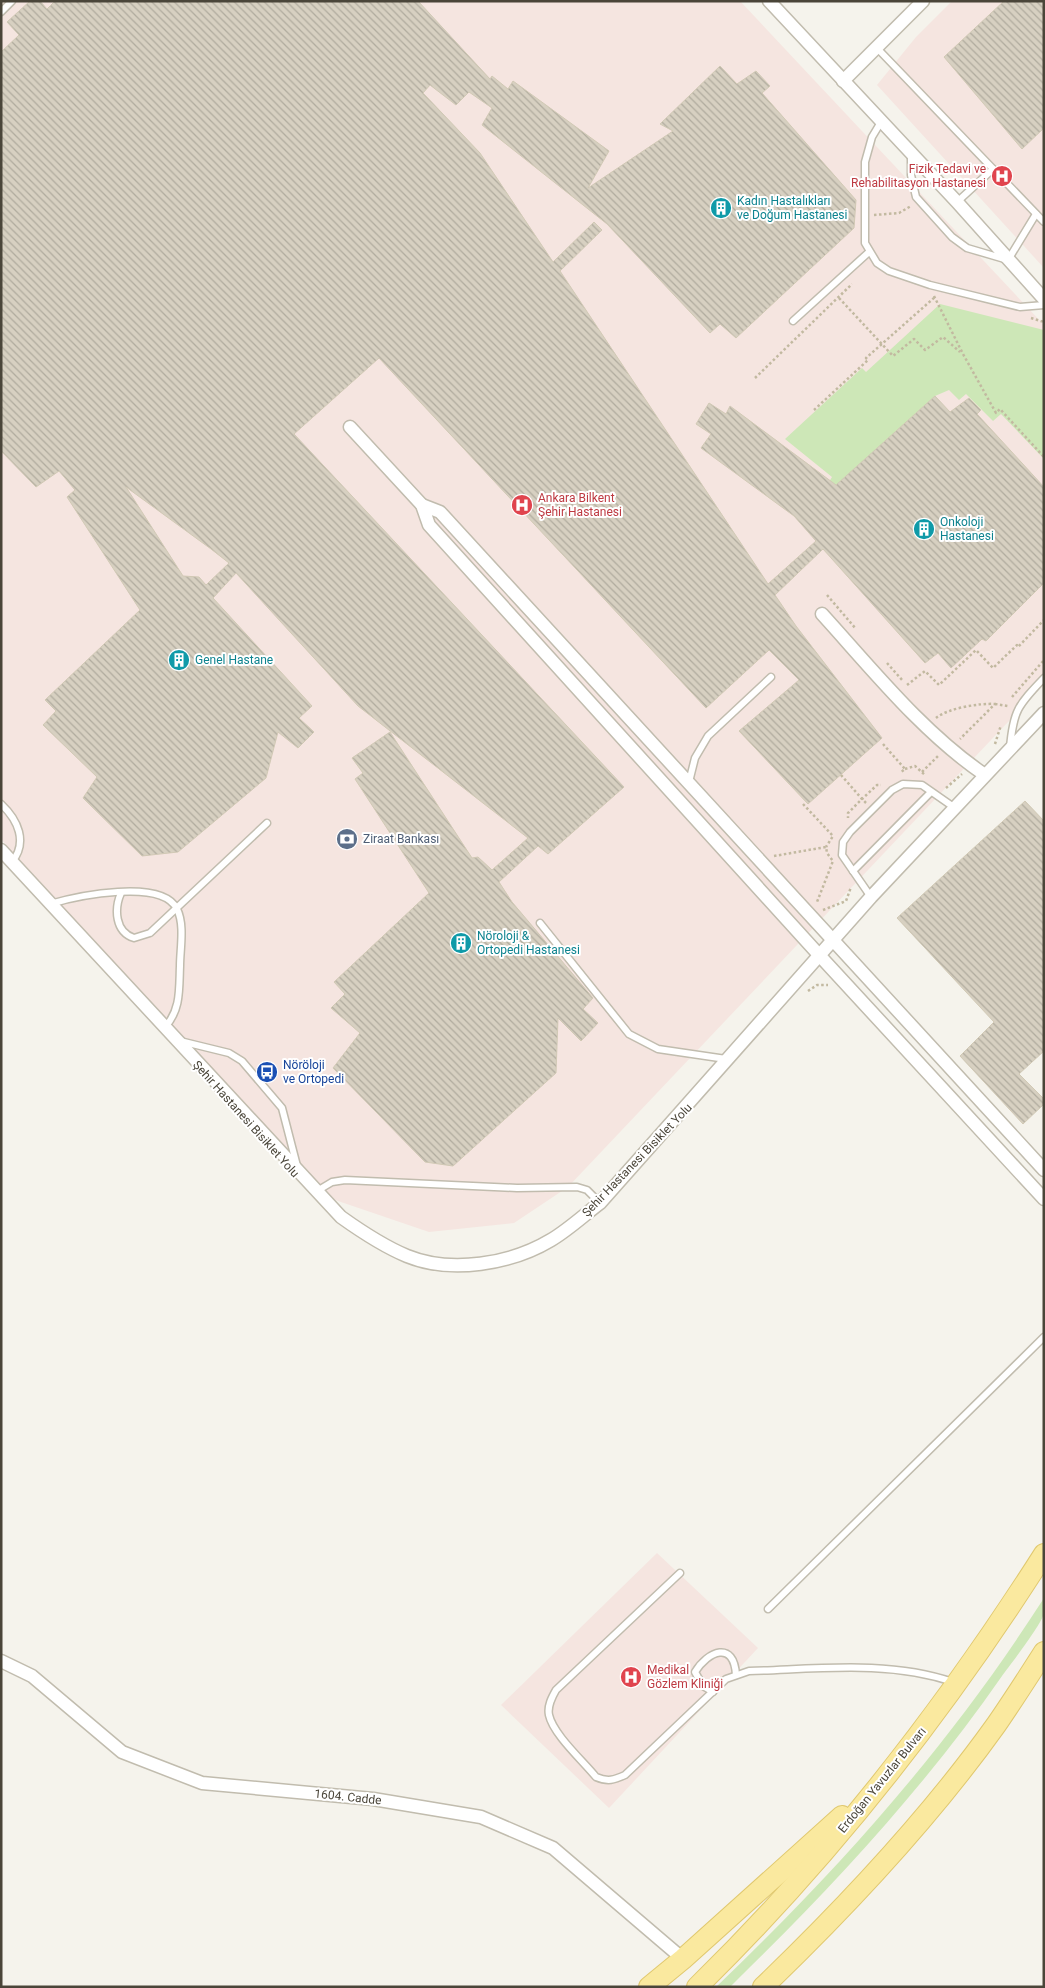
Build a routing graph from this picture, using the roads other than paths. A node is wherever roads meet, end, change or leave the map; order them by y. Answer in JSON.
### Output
{"nodes":[{"id":1,"x":12,"y":1,"type":"edge"},
{"id":2,"x":769,"y":1,"type":"edge"},
{"id":3,"x":923,"y":1,"type":"edge"},
{"id":4,"x":1,"y":12,"type":"edge"},
{"id":5,"x":876,"y":47,"type":"junction"},
{"id":6,"x":843,"y":82,"type":"junction"},
{"id":7,"x":881,"y":122,"type":"junction"},
{"id":8,"x":911,"y":153,"type":"junction"},
{"id":9,"x":993,"y":169,"type":"junction"},
{"id":10,"x":957,"y":202,"type":"junction"},
{"id":11,"x":1036,"y":214,"type":"junction"},
{"id":12,"x":1044,"y":222,"type":"edge"},
{"id":13,"x":869,"y":252,"type":"junction"},
{"id":14,"x":1008,"y":260,"type":"junction"},
{"id":15,"x":1044,"y":299,"type":"edge"},
{"id":16,"x":1044,"y":305,"type":"edge"},
{"id":17,"x":793,"y":321,"type":"dead end"},
{"id":18,"x":350,"y":427,"type":"dead end"},
{"id":19,"x":422,"y":505,"type":"junction"},
{"id":20,"x":822,"y":614,"type":"dead end"},
{"id":21,"x":771,"y":678,"type":"dead end"},
{"id":22,"x":1044,"y":678,"type":"edge"},
{"id":23,"x":1044,"y":713,"type":"edge"},
{"id":24,"x":1010,"y":750,"type":"junction"},
{"id":25,"x":985,"y":775,"type":"junction"},
{"id":26,"x":689,"y":782,"type":"junction"},
{"id":27,"x":931,"y":792,"type":"junction"},
{"id":28,"x":1,"y":804,"type":"edge"},
{"id":29,"x":954,"y":808,"type":"junction"},
{"id":30,"x":267,"y":823,"type":"dead end"},
{"id":31,"x":1,"y":850,"type":"edge"},
{"id":32,"x":12,"y":862,"type":"junction"},
{"id":33,"x":853,"y":871,"type":"junction"},
{"id":34,"x":121,"y":893,"type":"junction"},
{"id":35,"x":871,"y":897,"type":"junction"},
{"id":36,"x":50,"y":904,"type":"junction"},
{"id":37,"x":177,"y":908,"type":"junction"},
{"id":38,"x":540,"y":923,"type":"dead end"},
{"id":39,"x":834,"y":942,"type":"junction"},
{"id":40,"x":820,"y":956,"type":"junction"},
{"id":41,"x":164,"y":1028,"type":"junction"},
{"id":42,"x":176,"y":1040,"type":"junction"},
{"id":43,"x":726,"y":1058,"type":"junction"},
{"id":44,"x":1044,"y":1170,"type":"edge"},
{"id":45,"x":299,"y":1172,"type":"junction"},
{"id":46,"x":316,"y":1191,"type":"junction"},
{"id":47,"x":1044,"y":1199,"type":"edge"},
{"id":48,"x":600,"y":1202,"type":"junction"},
{"id":49,"x":1044,"y":1337,"type":"edge"},
{"id":50,"x":1044,"y":1554,"type":"edge"},
{"id":51,"x":680,"y":1573,"type":"dead end"},
{"id":52,"x":768,"y":1609,"type":"dead end"},
{"id":53,"x":1044,"y":1652,"type":"edge"},
{"id":54,"x":1,"y":1661,"type":"edge"},
{"id":55,"x":1044,"y":1664,"type":"edge"},
{"id":56,"x":736,"y":1675,"type":"junction"},
{"id":57,"x":957,"y":1683,"type":"junction"},
{"id":58,"x":713,"y":1692,"type":"junction"},
{"id":59,"x":995,"y":1726,"type":"junction"},
{"id":60,"x":872,"y":1794,"type":"junction"},
{"id":61,"x":683,"y":1959,"type":"junction"},
{"id":62,"x":789,"y":1961,"type":"junction"},
{"id":63,"x":649,"y":1987,"type":"edge"},
{"id":64,"x":697,"y":1987,"type":"edge"},
{"id":65,"x":762,"y":1987,"type":"edge"},
{"id":66,"x":768,"y":1987,"type":"edge"}],
"edges":[{"from":1,"to":4,"type":"lane"},
{"from":2,"to":6,"type":"street"},
{"from":3,"to":5,"type":"street"},
{"from":5,"to":6,"type":"street"},
{"from":5,"to":9,"type":"lane"},
{"from":6,"to":7,"type":"street"},
{"from":7,"to":8,"type":"street"},
{"from":7,"to":13,"type":"lane"},
{"from":8,"to":10,"type":"street"},
{"from":8,"to":14,"type":"lane"},
{"from":9,"to":10,"type":"lane"},
{"from":9,"to":11,"type":"lane"},
{"from":10,"to":14,"type":"street"},
{"from":11,"to":12,"type":"lane"},
{"from":11,"to":14,"type":"lane"},
{"from":13,"to":16,"type":"lane"},
{"from":13,"to":17,"type":"lane"},
{"from":14,"to":15,"type":"street"},
{"from":18,"to":19,"type":"street"},
{"from":19,"to":26,"type":"street"},
{"from":19,"to":40,"type":"street"},
{"from":20,"to":25,"type":"street"},
{"from":21,"to":26,"type":"lane"},
{"from":22,"to":24,"type":"lane"},
{"from":23,"to":24,"type":"street"},
{"from":24,"to":25,"type":"street"},
{"from":25,"to":29,"type":"street"},
{"from":26,"to":39,"type":"street"},
{"from":27,"to":29,"type":"lane"},
{"from":27,"to":33,"type":"lane"},
{"from":27,"to":33,"type":"lane"},
{"from":28,"to":32,"type":"lane"},
{"from":29,"to":35,"type":"street"},
{"from":30,"to":37,"type":"lane"},
{"from":31,"to":32,"type":"street"},
{"from":32,"to":36,"type":"street"},
{"from":33,"to":35,"type":"lane"},
{"from":34,"to":36,"type":"lane"},
{"from":34,"to":37,"type":"lane"},
{"from":34,"to":37,"type":"lane"},
{"from":35,"to":39,"type":"street"},
{"from":36,"to":41,"type":"street"},
{"from":37,"to":41,"type":"lane"},
{"from":38,"to":43,"type":"lane"},
{"from":39,"to":40,"type":"street"},
{"from":39,"to":44,"type":"street"},
{"from":40,"to":43,"type":"street"},
{"from":40,"to":47,"type":"street"},
{"from":41,"to":42,"type":"street"},
{"from":42,"to":45,"type":"street"},
{"from":42,"to":45,"type":"lane"},
{"from":43,"to":48,"type":"street"},
{"from":45,"to":46,"type":"street"},
{"from":46,"to":48,"type":"lane"},
{"from":46,"to":48,"type":"street"},
{"from":49,"to":52,"type":"lane"},
{"from":50,"to":57,"type":"main road","name":"Erdoğan Yavuzlar Bulvarı"},
{"from":51,"to":58,"type":"lane"},
{"from":53,"to":59,"type":"main road"},
{"from":54,"to":61,"type":"street","name":"1604. Cadde"},
{"from":55,"to":59,"type":"main road"},
{"from":56,"to":57,"type":"lane"},
{"from":56,"to":58,"type":"lane"},
{"from":56,"to":58,"type":"lane"},
{"from":57,"to":60,"type":"main road","name":"Erdoğan Yavuzlar Bulvarı"},
{"from":59,"to":62,"type":"main road"},
{"from":60,"to":61,"type":"main road"},
{"from":60,"to":64,"type":"main road","name":"Erdoğan Yavuzlar Bulvarı"},
{"from":61,"to":63,"type":"main road"},
{"from":62,"to":65,"type":"main road"},
{"from":62,"to":66,"type":"main road"}]}
